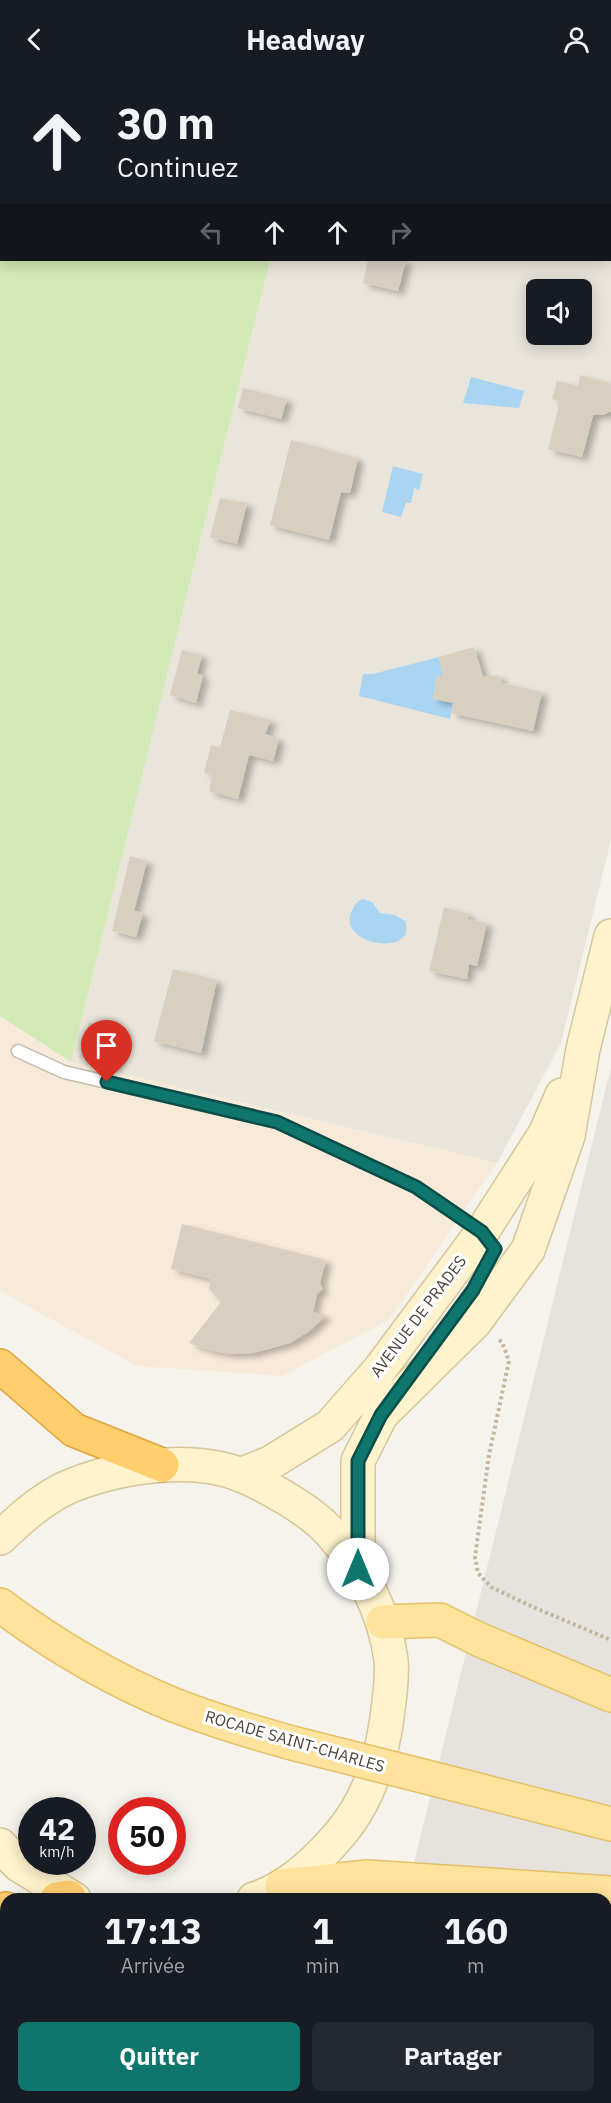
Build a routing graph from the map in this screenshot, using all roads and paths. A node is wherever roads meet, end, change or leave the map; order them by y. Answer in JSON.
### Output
{"nodes":[{"id":1,"x":611,"y":936,"type":"edge"},
{"id":2,"x":583,"y":1048,"type":"junction"},
{"id":3,"x":18,"y":1051,"type":"dead end"},
{"id":4,"x":482,"y":1232,"type":"junction"},
{"id":5,"x":475,"y":1322,"type":"junction"},
{"id":6,"x":0,"y":1366,"type":"edge"},
{"id":7,"x":381,"y":1415,"type":"junction"},
{"id":8,"x":162,"y":1465,"type":"junction"},
{"id":9,"x":240,"y":1475,"type":"junction"},
{"id":10,"x":0,"y":1538,"type":"edge"},
{"id":11,"x":358,"y":1569,"type":"junction"},
{"id":12,"x":13,"y":1614,"type":"edge"},
{"id":13,"x":383,"y":1622,"type":"junction"},
{"id":14,"x":611,"y":1640,"type":"edge"},
{"id":15,"x":611,"y":1695,"type":"edge"},
{"id":16,"x":611,"y":1824,"type":"edge"},
{"id":17,"x":0,"y":1845,"type":"edge"},
{"id":18,"x":59,"y":1893,"type":"edge"},
{"id":19,"x":266,"y":1893,"type":"edge"},
{"id":20,"x":275,"y":1893,"type":"edge"},
{"id":21,"x":611,"y":1893,"type":"edge"}],
"edges":[{"from":1,"to":2,"type":"main road","name":"AVENUE DE PRADES"},
{"from":2,"to":4,"type":"main road","name":"AVENUE DE PRADES"},
{"from":2,"to":5,"type":"main road","name":"AVENUE DE PRADES"},
{"from":3,"to":4,"type":"lane"},
{"from":4,"to":7,"type":"lane"},
{"from":4,"to":9,"type":"main road","name":"AVENUE DE PRADES"},
{"from":5,"to":7,"type":"main road","name":"AVENUE DE PRADES"},
{"from":5,"to":14,"type":"path"},
{"from":6,"to":8,"type":"highway"},
{"from":7,"to":11,"type":"main road","name":"AVENUE DE PRADES"},
{"from":8,"to":9,"type":"main road"},
{"from":8,"to":10,"type":"main road"},
{"from":9,"to":11,"type":"main road"},
{"from":11,"to":13,"type":"main road"},
{"from":12,"to":16,"type":"main road","name":"ROCADE SAINT-CHARLES","bridge":true},
{"from":13,"to":15,"type":"main road"},
{"from":13,"to":19,"type":"main road"},
{"from":17,"to":18,"type":"main road"},
{"from":20,"to":21,"type":"main road"}]}
